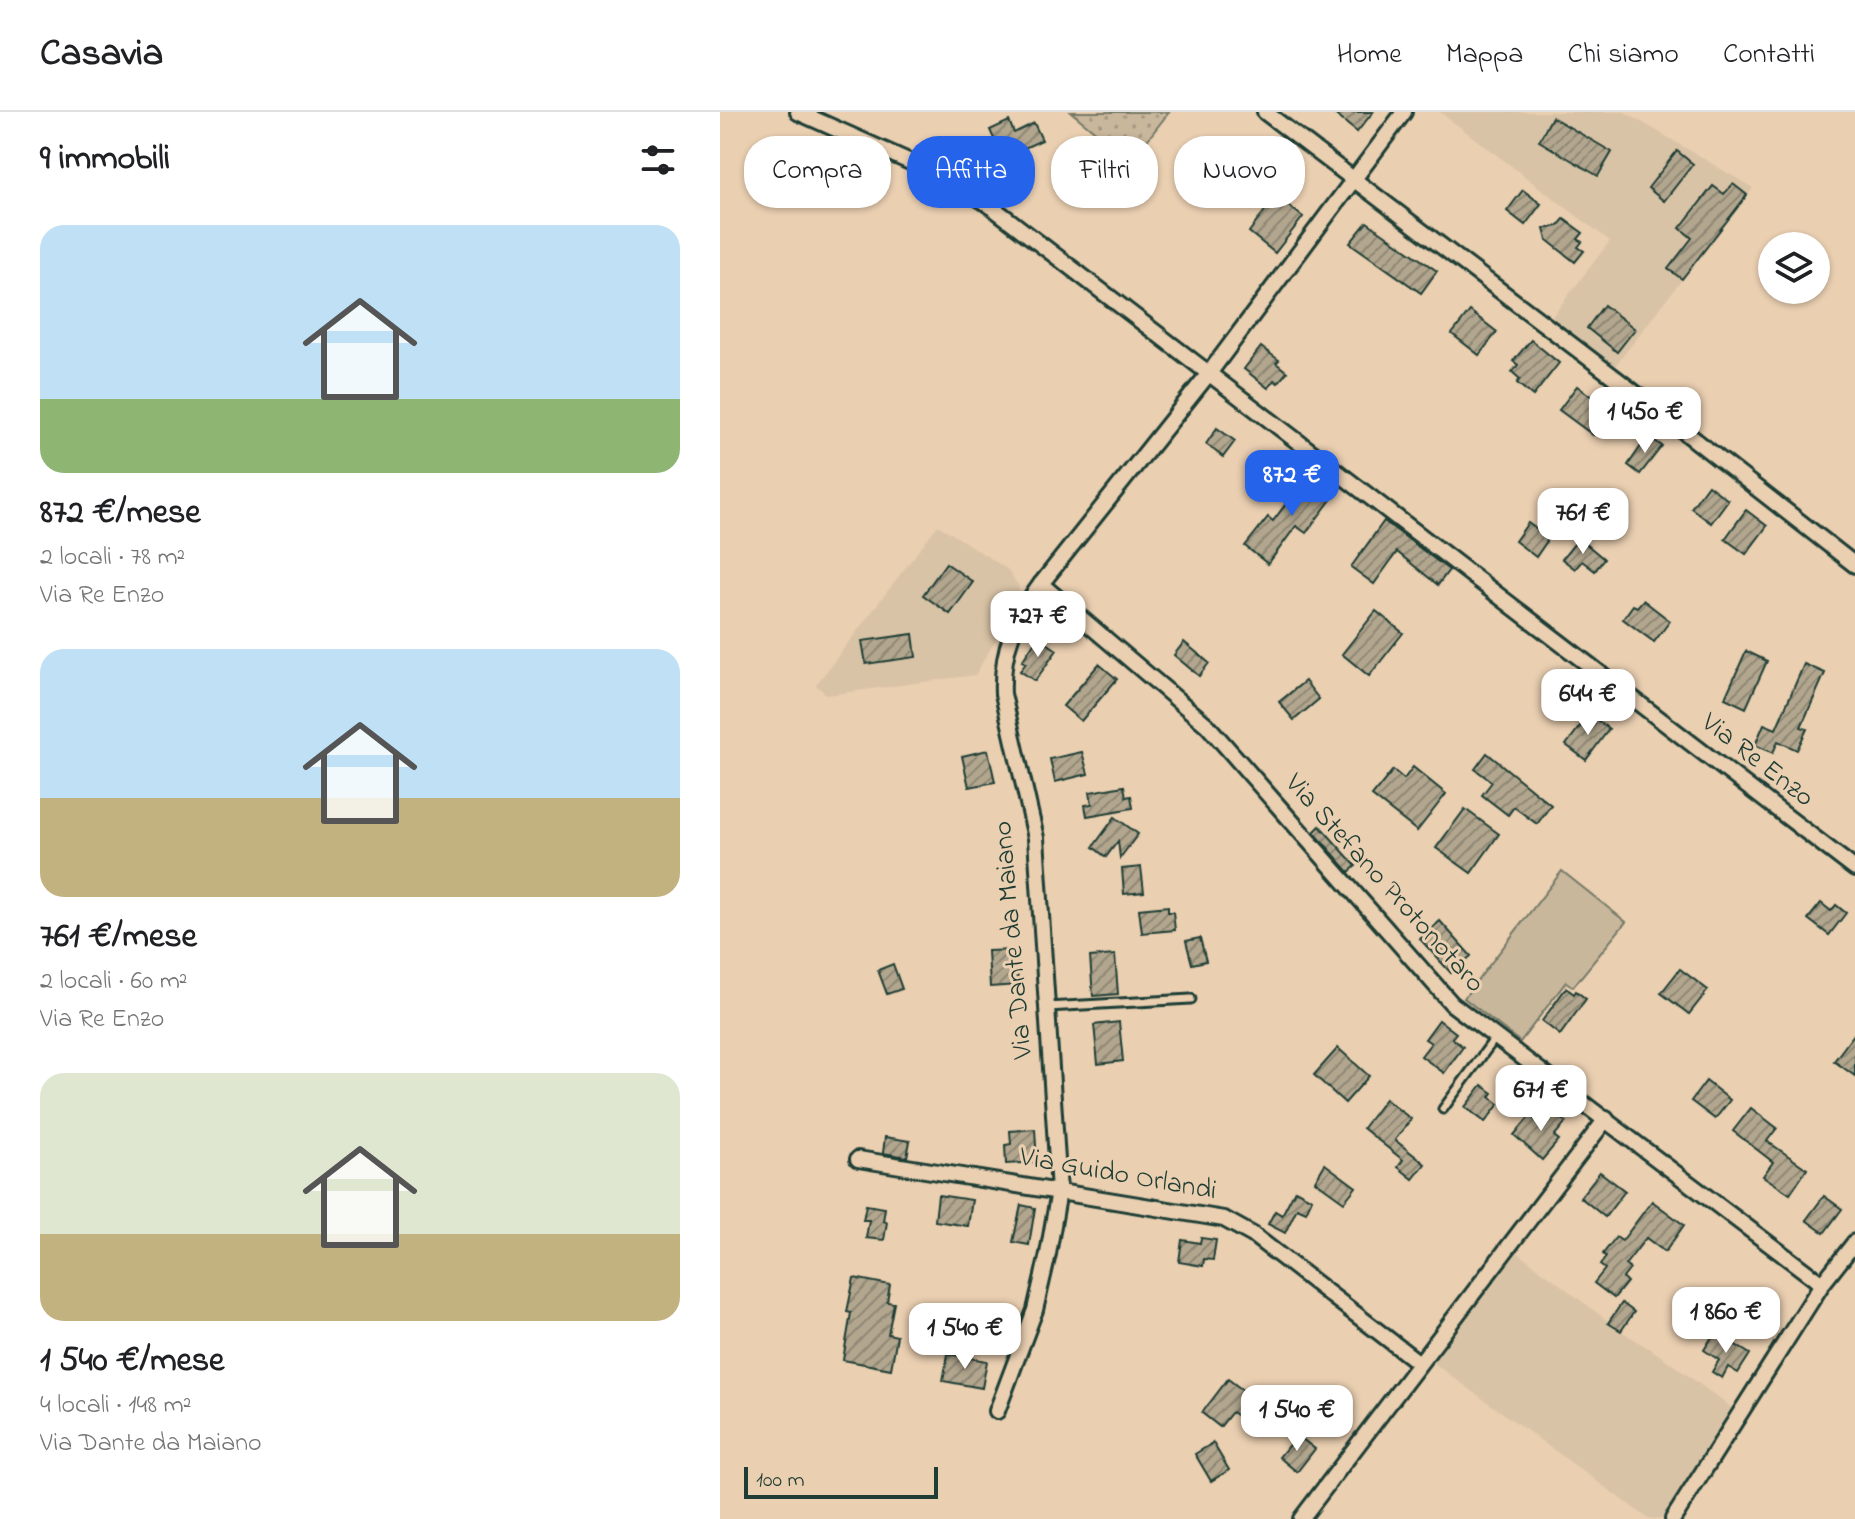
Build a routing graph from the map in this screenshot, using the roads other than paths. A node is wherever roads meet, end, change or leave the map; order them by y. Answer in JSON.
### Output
{"nodes":[{"id":1,"x":798,"y":112,"type":"edge"},
{"id":2,"x":1265,"y":112,"type":"edge"},
{"id":3,"x":1404,"y":112,"type":"edge"},
{"id":4,"x":1353,"y":179,"type":"junction"},
{"id":5,"x":1210,"y":372,"type":"junction"},
{"id":6,"x":1855,"y":565,"type":"edge"},
{"id":7,"x":1041,"y":584,"type":"junction"},
{"id":8,"x":1855,"y":869,"type":"edge"},
{"id":9,"x":1191,"y":999,"type":"dead end"},
{"id":10,"x":1047,"y":1007,"type":"junction"},
{"id":11,"x":1495,"y":1038,"type":"junction"},
{"id":12,"x":1443,"y":1109,"type":"dead end"},
{"id":13,"x":1606,"y":1119,"type":"junction"},
{"id":14,"x":858,"y":1159,"type":"dead end"},
{"id":15,"x":1059,"y":1191,"type":"junction"},
{"id":16,"x":1855,"y":1242,"type":"edge"},
{"id":17,"x":1822,"y":1284,"type":"junction"},
{"id":18,"x":1419,"y":1363,"type":"junction"},
{"id":19,"x":997,"y":1411,"type":"dead end"},
{"id":20,"x":1301,"y":1519,"type":"edge"},
{"id":21,"x":1673,"y":1519,"type":"edge"}],
"edges":[{"from":1,"to":5,"type":"street","name":"Via Re Enzo"},
{"from":2,"to":4,"type":"street"},
{"from":3,"to":4,"type":"street","name":"Via Dante da Maiano"},
{"from":4,"to":5,"type":"street","name":"Via Dante da Maiano"},
{"from":4,"to":6,"type":"street"},
{"from":5,"to":7,"type":"street","name":"Via Dante da Maiano"},
{"from":5,"to":8,"type":"street","name":"Via Re Enzo"},
{"from":7,"to":10,"type":"street","name":"Via Dante da Maiano"},
{"from":7,"to":11,"type":"street","name":"Via Stefano Protonotaro"},
{"from":9,"to":10,"type":"lane"},
{"from":10,"to":15,"type":"street","name":"Via Dante da Maiano"},
{"from":11,"to":12,"type":"lane"},
{"from":11,"to":13,"type":"street","name":"Via Stefano Protonotaro"},
{"from":13,"to":17,"type":"street","name":"Via Stefano Protonotaro"},
{"from":13,"to":18,"type":"street"},
{"from":14,"to":15,"type":"street","name":"Via Guido Orlandi"},
{"from":15,"to":18,"type":"street","name":"Via Guido Orlandi"},
{"from":15,"to":19,"type":"street","name":"Via Dante da Maiano"},
{"from":16,"to":17,"type":"street"},
{"from":17,"to":21,"type":"street"},
{"from":18,"to":20,"type":"street"}]}
